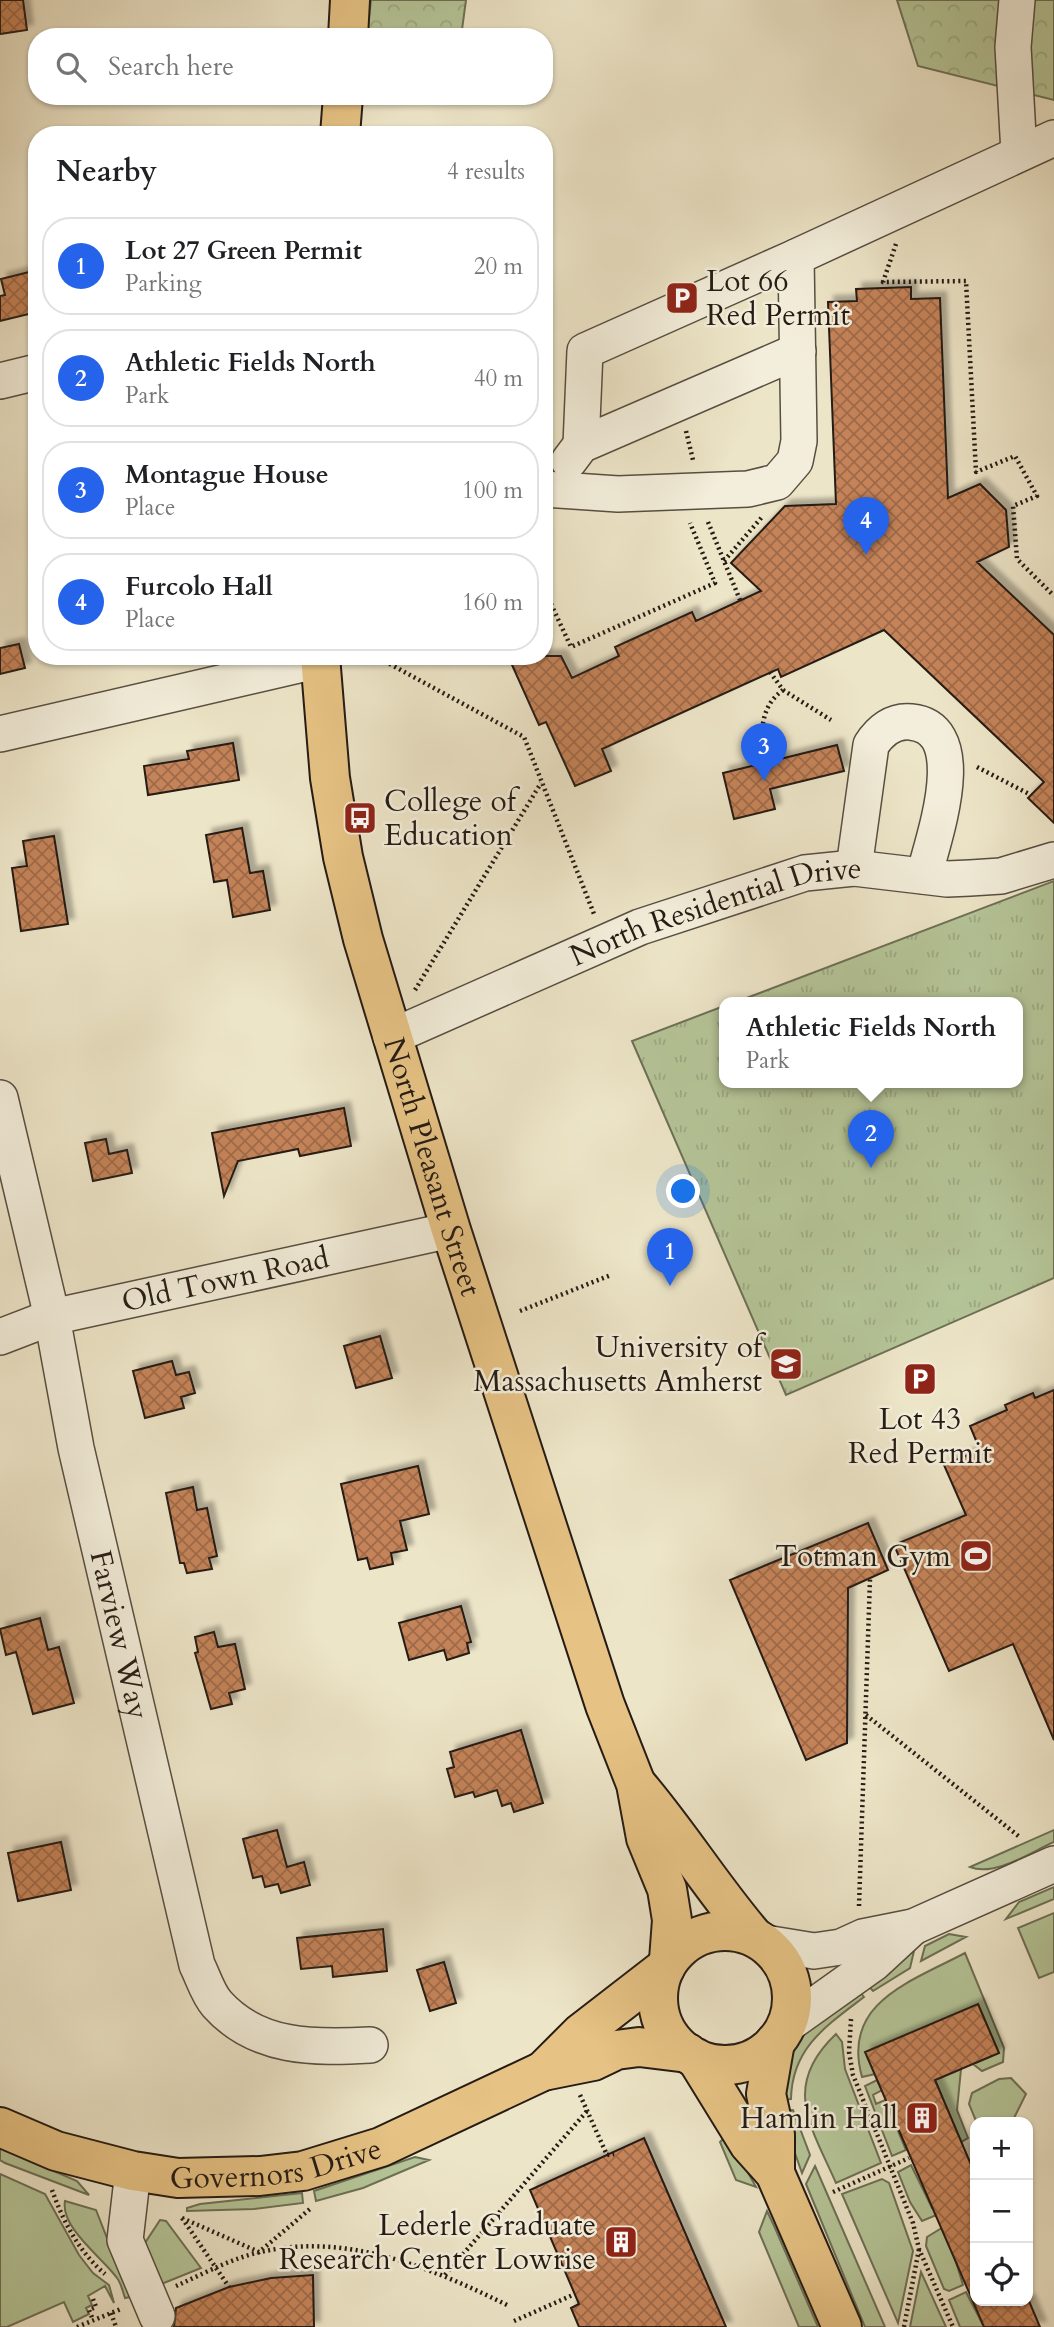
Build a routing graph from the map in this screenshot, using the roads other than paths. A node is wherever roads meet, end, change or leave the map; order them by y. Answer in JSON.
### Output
{"nodes":[{"id":1,"x":350,"y":0,"type":"edge"},
{"id":2,"x":1017,"y":0,"type":"edge"},
{"id":3,"x":348,"y":28,"type":"edge"},
{"id":4,"x":342,"y":105,"type":"edge"},
{"id":5,"x":341,"y":126,"type":"edge"},
{"id":6,"x":1054,"y":138,"type":"edge"},
{"id":7,"x":1019,"y":153,"type":"junction"},
{"id":8,"x":796,"y":257,"type":"junction"},
{"id":9,"x":797,"y":351,"type":"junction"},
{"id":10,"x":28,"y":374,"type":"edge"},
{"id":11,"x":0,"y":381,"type":"edge"},
{"id":12,"x":581,"y":445,"type":"junction"},
{"id":13,"x":553,"y":481,"type":"edge"},
{"id":14,"x":553,"y":489,"type":"edge"},
{"id":15,"x":291,"y":665,"type":"edge"},
{"id":16,"x":320,"y":665,"type":"edge"},
{"id":17,"x":0,"y":734,"type":"edge"},
{"id":18,"x":1054,"y":860,"type":"edge"},
{"id":19,"x":854,"y":868,"type":"junction"},
{"id":20,"x":924,"y":876,"type":"junction"},
{"id":21,"x":391,"y":1037,"type":"junction"},
{"id":22,"x":0,"y":1098,"type":"edge"},
{"id":23,"x":451,"y":1230,"type":"junction"},
{"id":24,"x":52,"y":1317,"type":"junction"},
{"id":25,"x":0,"y":1337,"type":"edge"},
{"id":26,"x":636,"y":1784,"type":"junction"},
{"id":27,"x":1054,"y":1864,"type":"edge"},
{"id":28,"x":913,"y":1927,"type":"junction"},
{"id":29,"x":759,"y":1940,"type":"junction"},
{"id":30,"x":667,"y":1964,"type":"junction"},
{"id":31,"x":781,"y":2034,"type":"junction"},
{"id":32,"x":370,"y":2045,"type":"dead end"},
{"id":33,"x":692,"y":2056,"type":"junction"},
{"id":34,"x":543,"y":2071,"type":"junction"},
{"id":35,"x":0,"y":2127,"type":"edge"},
{"id":36,"x":133,"y":2171,"type":"junction"},
{"id":37,"x":775,"y":2173,"type":"junction"},
{"id":38,"x":163,"y":2303,"type":"road end"},
{"id":39,"x":842,"y":2327,"type":"edge"}],
"edges":[{"from":1,"to":3,"type":"main road"},
{"from":2,"to":7,"type":"street"},
{"from":4,"to":5,"type":"main road"},
{"from":6,"to":7,"type":"street"},
{"from":7,"to":8,"type":"street"},
{"from":8,"to":9,"type":"street"},
{"from":8,"to":12,"type":"street"},
{"from":9,"to":12,"type":"street"},
{"from":9,"to":14,"type":"street"},
{"from":10,"to":11,"type":"street"},
{"from":12,"to":13,"type":"street"},
{"from":15,"to":17,"type":"street"},
{"from":16,"to":21,"type":"main road","name":"North Pleasant Street"},
{"from":18,"to":20,"type":"street","name":"North Residential Drive"},
{"from":19,"to":20,"type":"street","name":"North Residential Drive"},
{"from":19,"to":20,"type":"street"},
{"from":19,"to":21,"type":"street","name":"North Residential Drive"},
{"from":21,"to":23,"type":"main road","name":"North Pleasant Street"},
{"from":22,"to":24,"type":"street","name":"Farview Way"},
{"from":23,"to":24,"type":"street","name":"Old Town Road"},
{"from":23,"to":26,"type":"main road","name":"North Pleasant Street"},
{"from":24,"to":25,"type":"street","name":"Old Town Road"},
{"from":24,"to":32,"type":"street","name":"Farview Way"},
{"from":26,"to":29,"type":"main road","name":"North Pleasant Street"},
{"from":26,"to":30,"type":"main road","name":"North Pleasant Street"},
{"from":27,"to":28,"type":"street"},
{"from":28,"to":29,"type":"street"},
{"from":28,"to":31,"type":"street"},
{"from":29,"to":30,"type":"main road"},
{"from":29,"to":31,"type":"main road"},
{"from":30,"to":33,"type":"main road"},
{"from":30,"to":34,"type":"main road","name":"Governors Drive"},
{"from":31,"to":33,"type":"main road"},
{"from":31,"to":37,"type":"main road"},
{"from":33,"to":34,"type":"main road","name":"Governors Drive"},
{"from":33,"to":37,"type":"main road"},
{"from":34,"to":36,"type":"main road","name":"Governors Drive"},
{"from":35,"to":36,"type":"main road","name":"Governors Drive"},
{"from":36,"to":38,"type":"street"},
{"from":37,"to":39,"type":"main road"}]}
